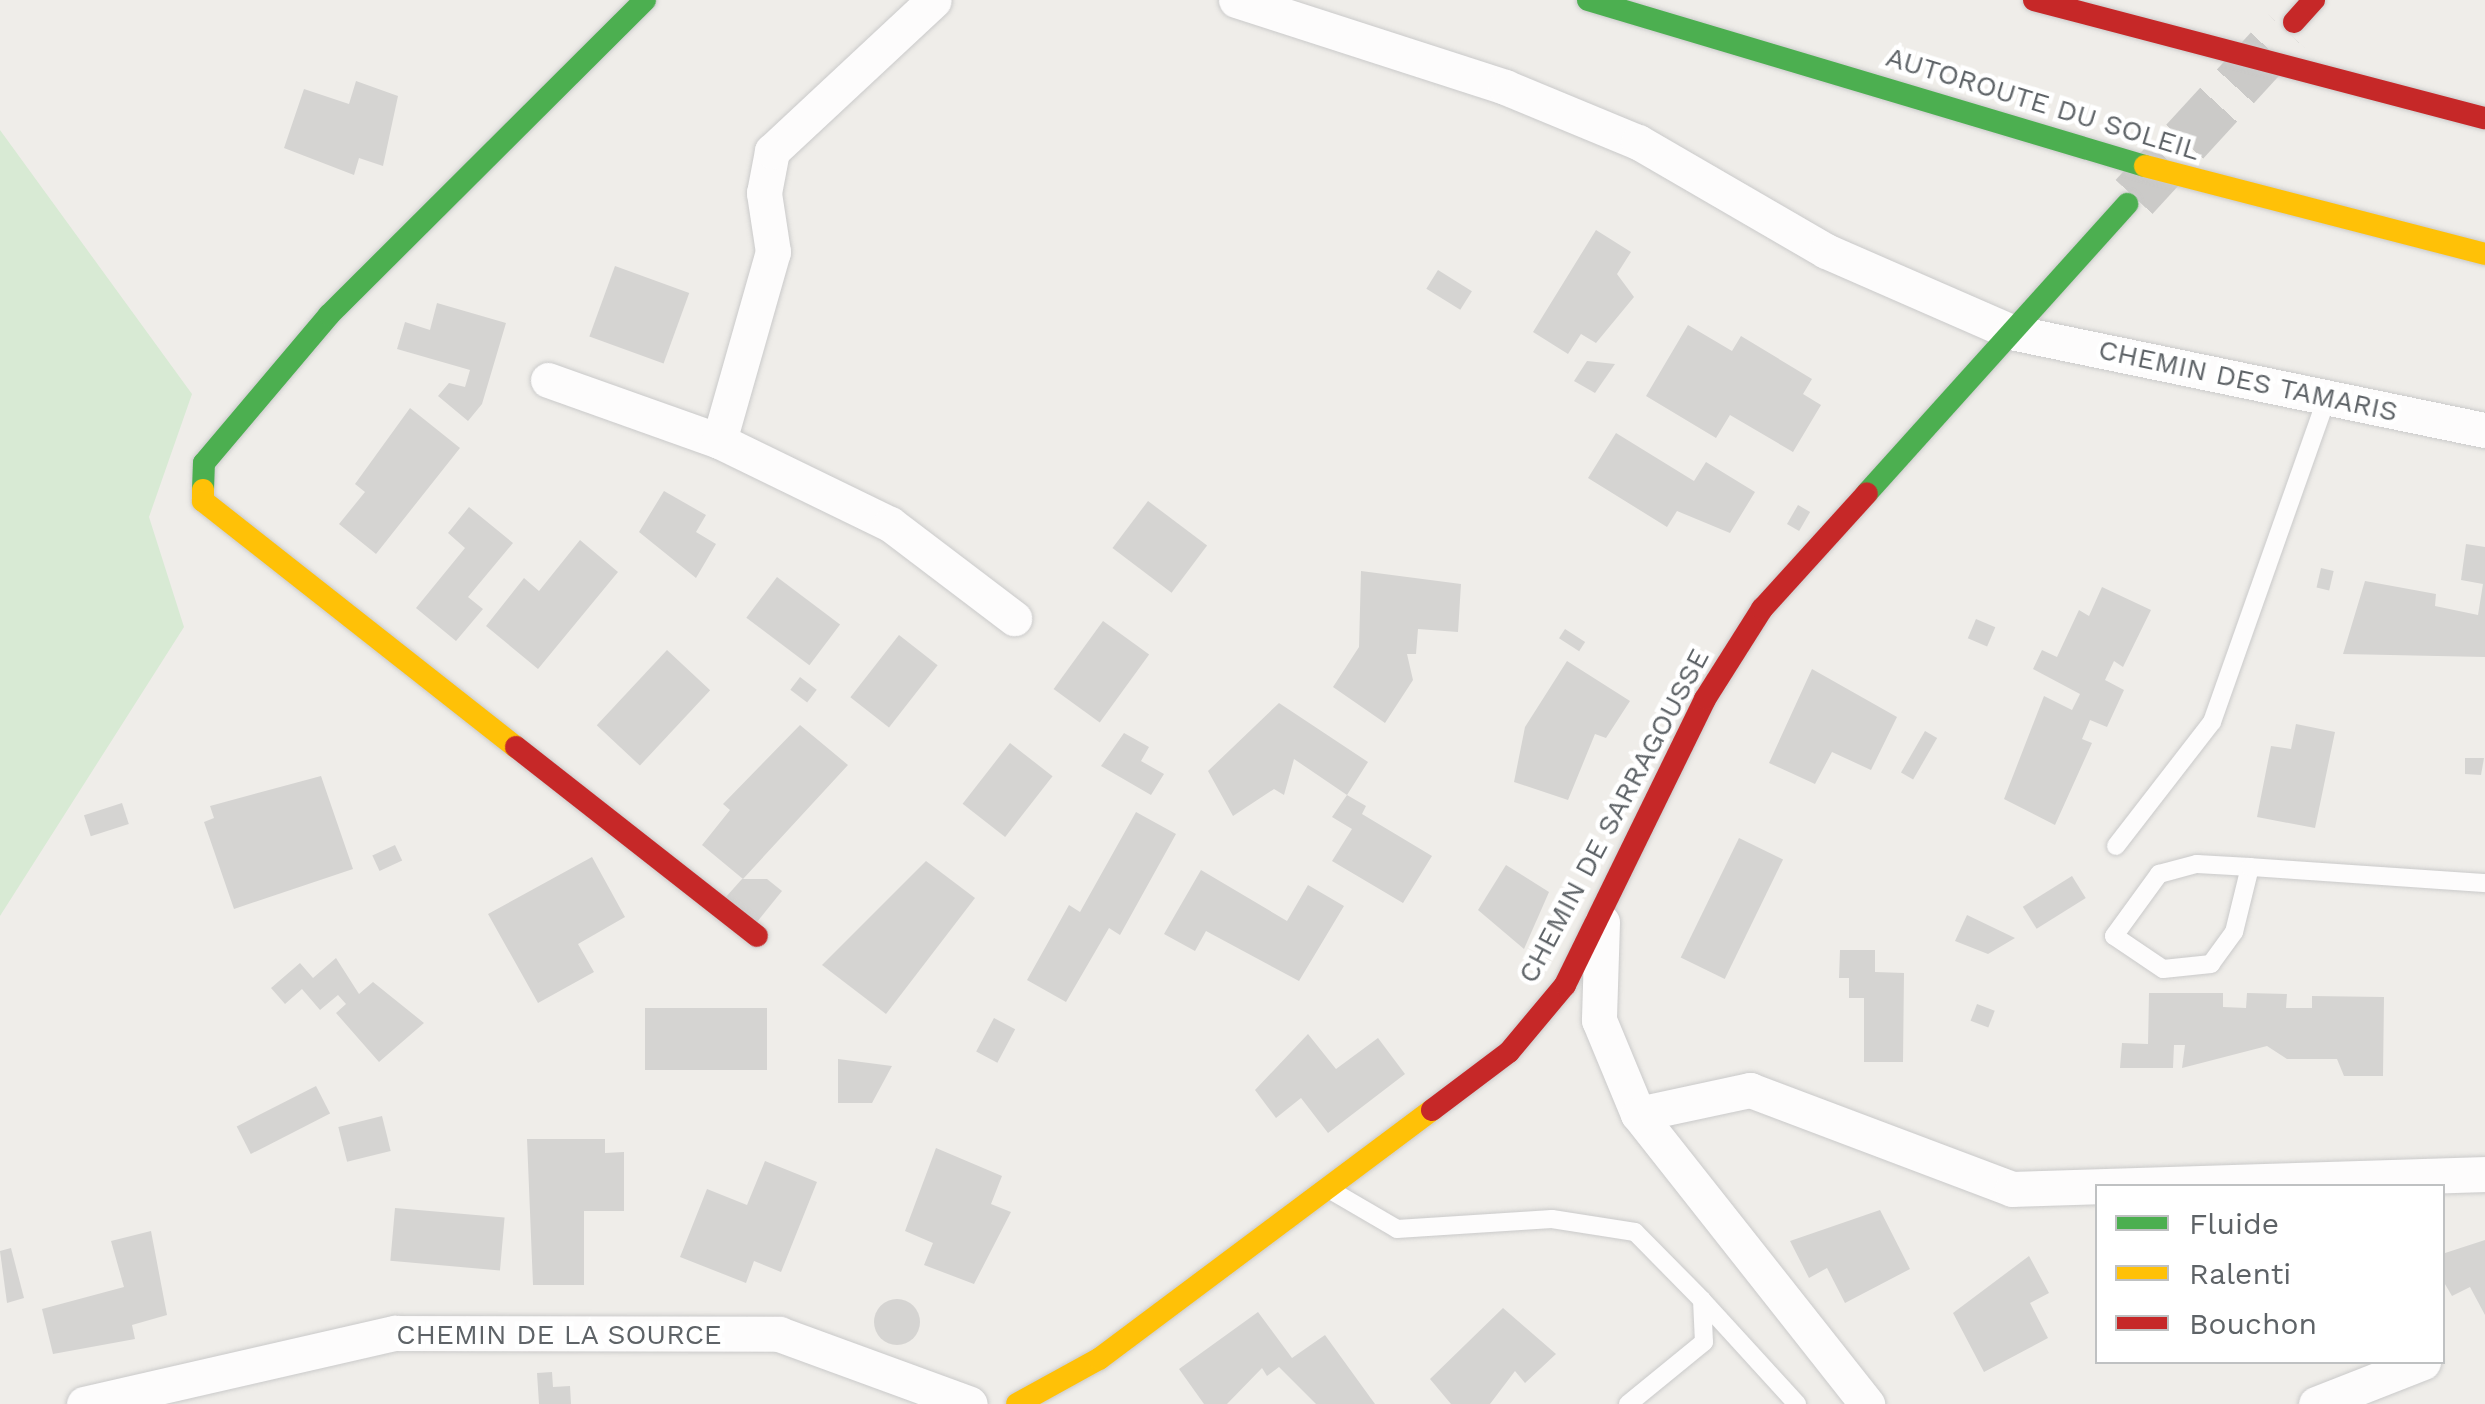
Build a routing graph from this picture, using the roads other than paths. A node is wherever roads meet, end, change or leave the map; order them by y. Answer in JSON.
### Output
{"nodes":[{"id":1,"x":645,"y":0,"type":"edge"},
{"id":2,"x":934,"y":0,"type":"edge"},
{"id":3,"x":1236,"y":0,"type":"edge"},
{"id":4,"x":1588,"y":0,"type":"edge"},
{"id":5,"x":2034,"y":0,"type":"edge"},
{"id":6,"x":2314,"y":0,"type":"edge"},
{"id":7,"x":2294,"y":22,"type":"tunnel mouth"},
{"id":8,"x":2485,"y":118,"type":"edge"},
{"id":9,"x":2127,"y":204,"type":"tunnel mouth"},
{"id":10,"x":2485,"y":254,"type":"edge"},
{"id":11,"x":2011,"y":332,"type":"junction"},
{"id":12,"x":548,"y":380,"type":"dead end"},
{"id":13,"x":2327,"y":397,"type":"junction"},
{"id":14,"x":2485,"y":430,"type":"edge"},
{"id":15,"x":719,"y":442,"type":"junction"},
{"id":16,"x":1014,"y":618,"type":"dead end"},
{"id":17,"x":2116,"y":846,"type":"dead end"},
{"id":18,"x":2250,"y":867,"type":"junction"},
{"id":19,"x":2485,"y":882,"type":"edge"},
{"id":20,"x":1603,"y":906,"type":"junction"},
{"id":21,"x":756,"y":936,"type":"dead end"},
{"id":22,"x":1638,"y":1114,"type":"junction"},
{"id":23,"x":2485,"y":1174,"type":"edge"},
{"id":24,"x":2362,"y":1182,"type":"edge"},
{"id":25,"x":2262,"y":1184,"type":"edge"},
{"id":26,"x":2095,"y":1187,"type":"edge"},
{"id":27,"x":1327,"y":1188,"type":"junction"},
{"id":28,"x":1702,"y":1300,"type":"junction"},
{"id":29,"x":2418,"y":1364,"type":"edge"},
{"id":30,"x":84,"y":1404,"type":"edge"},
{"id":31,"x":970,"y":1404,"type":"edge"},
{"id":32,"x":1016,"y":1404,"type":"edge"},
{"id":33,"x":1628,"y":1404,"type":"edge"},
{"id":34,"x":1797,"y":1404,"type":"edge"},
{"id":35,"x":1867,"y":1404,"type":"edge"},
{"id":36,"x":2316,"y":1404,"type":"edge"}],
"edges":[{"from":1,"to":21,"type":"main road"},
{"from":2,"to":15,"type":"street"},
{"from":3,"to":11,"type":"street","name":"CHEMIN DES TAMARIS"},
{"from":4,"to":10,"type":"main road","name":"AUTOROUTE DU SOLEIL"},
{"from":5,"to":8,"type":"main road"},
{"from":6,"to":7,"type":"main road"},
{"from":9,"to":11,"type":"main road","name":"CHEMIN DE SARRAGOUSSE"},
{"from":11,"to":13,"type":"street","name":"CHEMIN DES TAMARIS"},
{"from":11,"to":20,"type":"main road","name":"CHEMIN DE SARRAGOUSSE"},
{"from":12,"to":15,"type":"street"},
{"from":13,"to":14,"type":"street","name":"CHEMIN DES TAMARIS"},
{"from":13,"to":17,"type":"lane"},
{"from":15,"to":16,"type":"street"},
{"from":18,"to":18,"type":"lane"},
{"from":18,"to":19,"type":"lane"},
{"from":20,"to":22,"type":"street"},
{"from":20,"to":27,"type":"main road","name":"CHEMIN DE SARRAGOUSSE"},
{"from":22,"to":26,"type":"street"},
{"from":22,"to":35,"type":"street"},
{"from":23,"to":24,"type":"street"},
{"from":24,"to":25,"type":"street"},
{"from":27,"to":28,"type":"lane"},
{"from":27,"to":32,"type":"main road","name":"CHEMIN DE SARRAGOUSSE"},
{"from":28,"to":33,"type":"lane"},
{"from":28,"to":34,"type":"lane"},
{"from":29,"to":36,"type":"street"},
{"from":30,"to":31,"type":"street","name":"CHEMIN DE LA SOURCE"}]}
